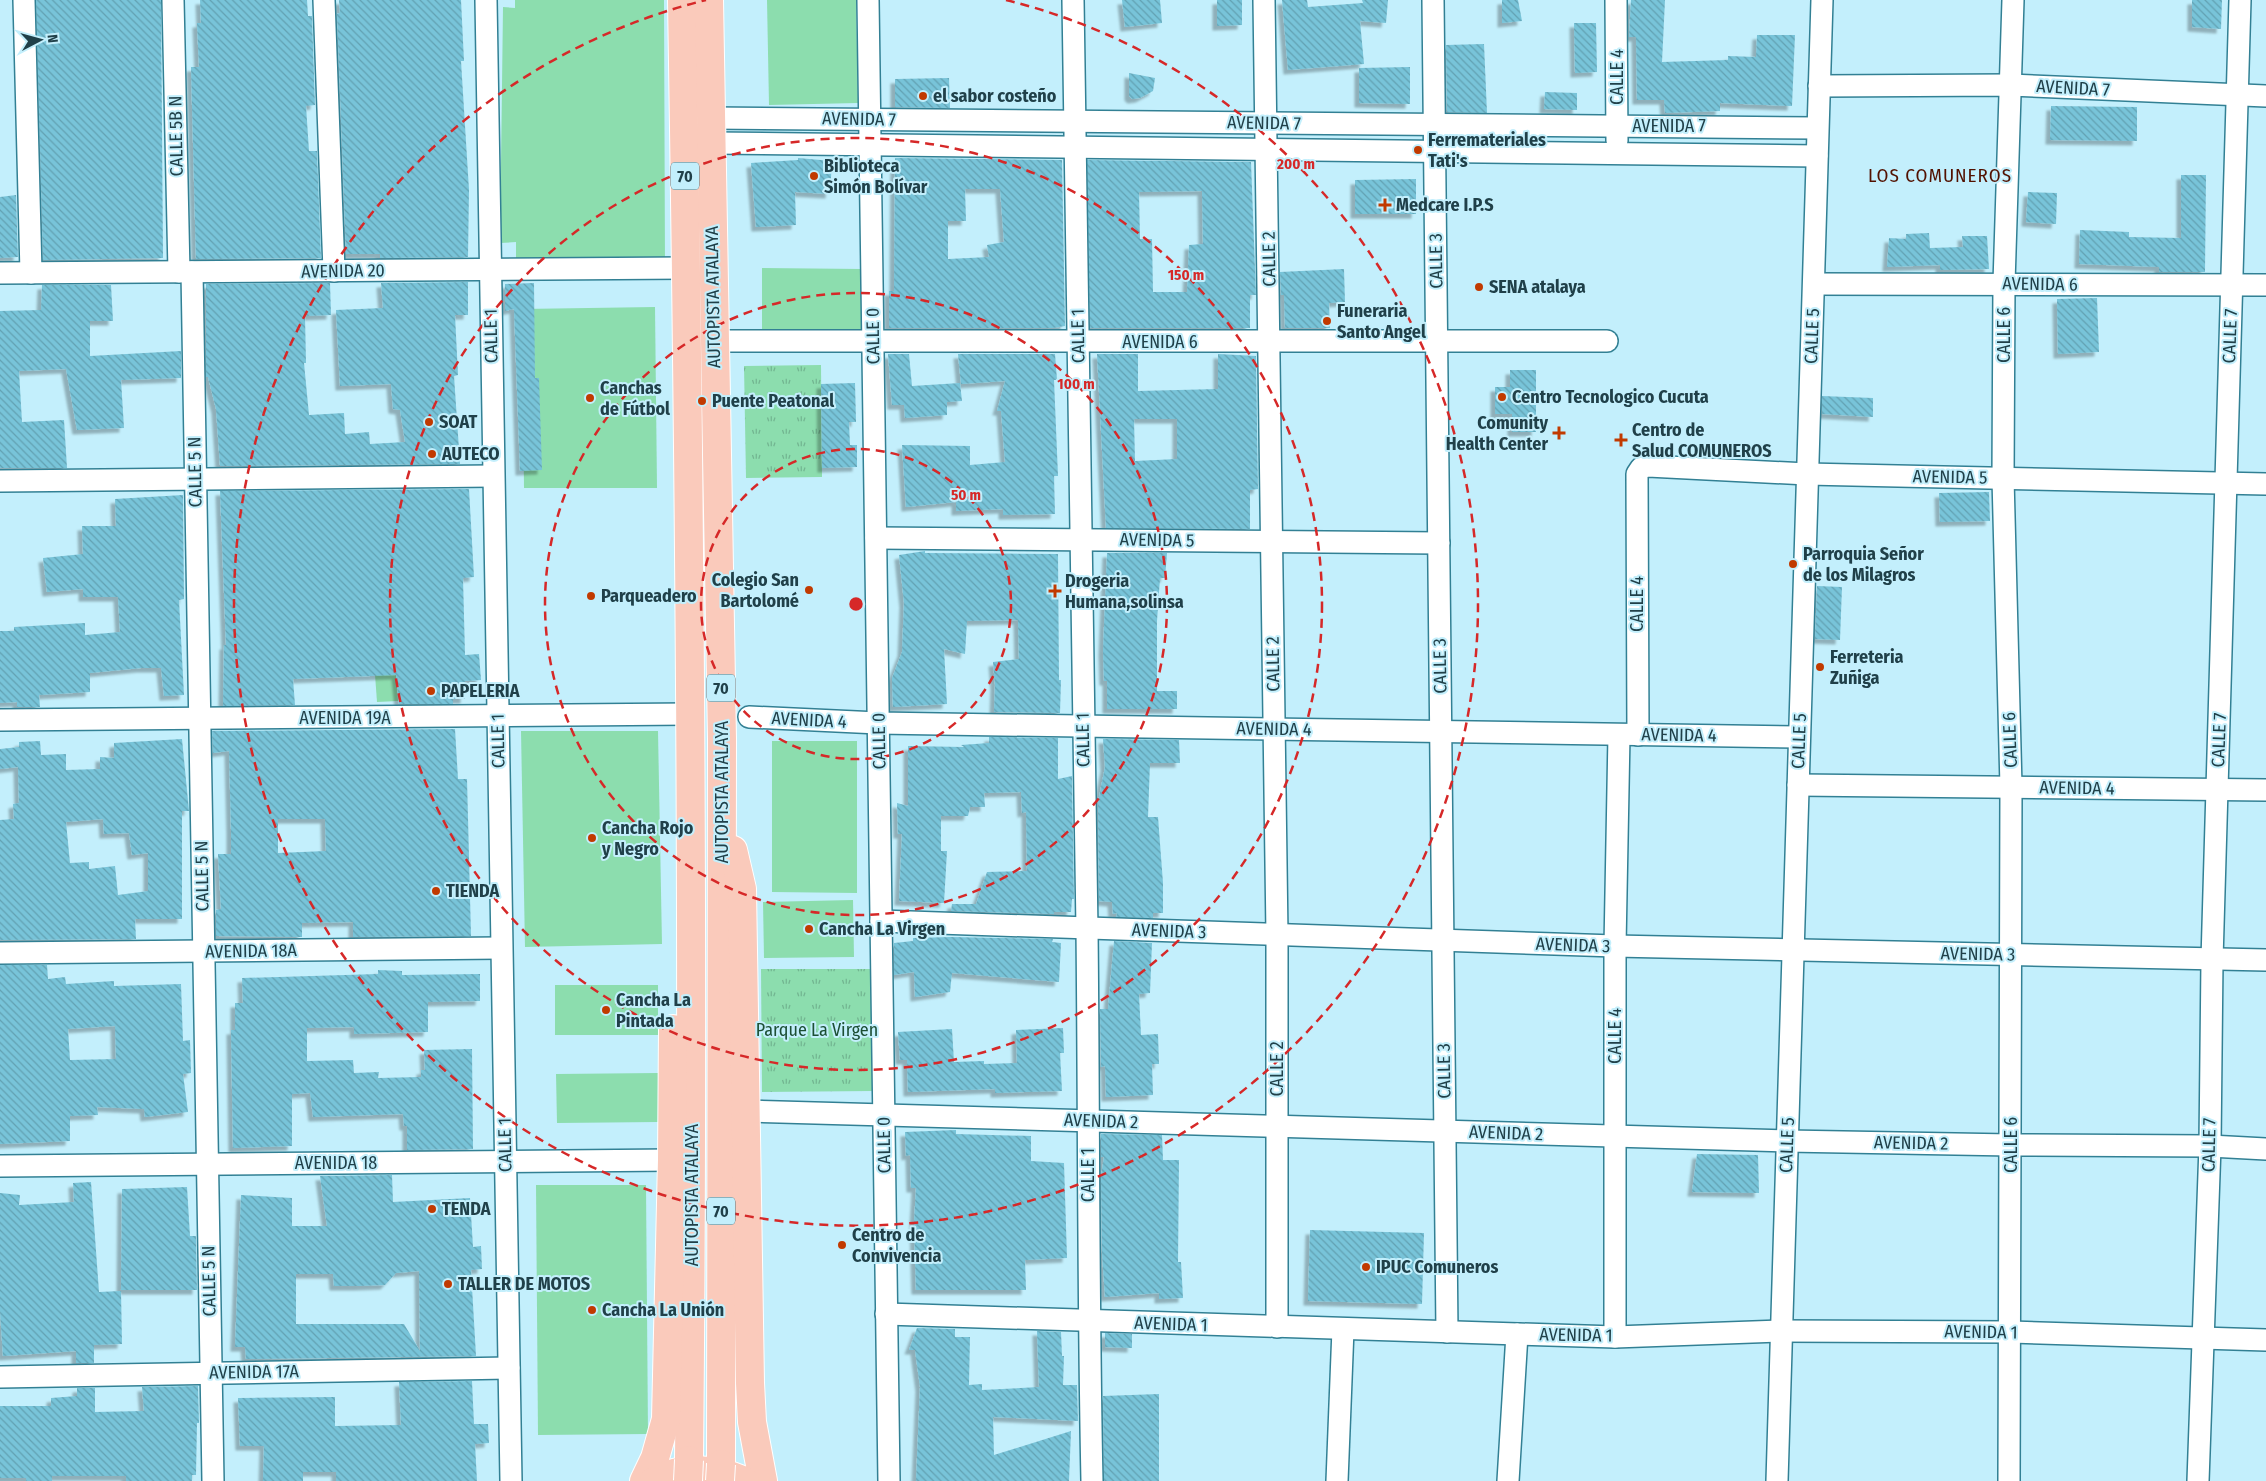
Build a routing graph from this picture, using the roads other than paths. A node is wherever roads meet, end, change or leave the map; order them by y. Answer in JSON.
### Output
{"nodes":[{"id":1,"x":24,"y":0,"type":"edge"},
{"id":2,"x":173,"y":0,"type":"edge"},
{"id":3,"x":324,"y":0,"type":"edge"},
{"id":4,"x":486,"y":0,"type":"edge"},
{"id":5,"x":682,"y":0,"type":"edge"},
{"id":6,"x":709,"y":0,"type":"edge"},
{"id":7,"x":868,"y":0,"type":"edge"},
{"id":8,"x":1073,"y":0,"type":"edge"},
{"id":9,"x":1264,"y":0,"type":"edge"},
{"id":10,"x":1433,"y":0,"type":"edge"},
{"id":11,"x":1616,"y":0,"type":"edge"},
{"id":12,"x":1822,"y":0,"type":"edge"},
{"id":13,"x":2013,"y":0,"type":"edge"},
{"id":14,"x":2240,"y":0,"type":"edge"},
{"id":15,"x":2010,"y":85,"type":"junction"},
{"id":16,"x":1819,"y":86,"type":"junction"},
{"id":17,"x":2236,"y":96,"type":"junction"},
{"id":18,"x":2266,"y":96,"type":"edge"},
{"id":19,"x":870,"y":119,"type":"junction"},
{"id":20,"x":1074,"y":121,"type":"junction"},
{"id":21,"x":1266,"y":123,"type":"junction"},
{"id":22,"x":1434,"y":124,"type":"junction"},
{"id":23,"x":1617,"y":126,"type":"junction"},
{"id":24,"x":1817,"y":128,"type":"junction"},
{"id":25,"x":711,"y":130,"type":"junction"},
{"id":26,"x":870,"y":145,"type":"junction"},
{"id":27,"x":1074,"y":147,"type":"junction"},
{"id":28,"x":1266,"y":150,"type":"junction"},
{"id":29,"x":1435,"y":151,"type":"junction"},
{"id":30,"x":1618,"y":153,"type":"junction"},
{"id":31,"x":1817,"y":156,"type":"junction"},
{"id":32,"x":687,"y":268,"type":"junction"},
{"id":33,"x":489,"y":269,"type":"junction"},
{"id":34,"x":334,"y":271,"type":"junction"},
{"id":35,"x":186,"y":272,"type":"junction"},
{"id":36,"x":31,"y":273,"type":"junction"},
{"id":37,"x":0,"y":274,"type":"edge"},
{"id":38,"x":2004,"y":283,"type":"junction"},
{"id":39,"x":1814,"y":284,"type":"junction"},
{"id":40,"x":2231,"y":286,"type":"junction"},
{"id":41,"x":2266,"y":286,"type":"edge"},
{"id":42,"x":713,"y":341,"type":"junction"},
{"id":43,"x":1608,"y":341,"type":"dead end"},
{"id":44,"x":873,"y":342,"type":"junction"},
{"id":45,"x":1078,"y":342,"type":"junction"},
{"id":46,"x":1270,"y":342,"type":"junction"},
{"id":47,"x":1437,"y":342,"type":"junction"},
{"id":48,"x":1637,"y":474,"type":"joint"},
{"id":49,"x":1808,"y":474,"type":"junction"},
{"id":50,"x":493,"y":476,"type":"junction"},
{"id":51,"x":2003,"y":478,"type":"junction"},
{"id":52,"x":195,"y":479,"type":"junction"},
{"id":53,"x":0,"y":481,"type":"edge"},
{"id":54,"x":2226,"y":483,"type":"junction"},
{"id":55,"x":2266,"y":484,"type":"edge"},
{"id":56,"x":876,"y":538,"type":"junction"},
{"id":57,"x":1081,"y":539,"type":"junction"},
{"id":58,"x":1272,"y":541,"type":"junction"},
{"id":59,"x":1439,"y":543,"type":"junction"},
{"id":60,"x":690,"y":714,"type":"junction"},
{"id":61,"x":497,"y":717,"type":"junction"},
{"id":62,"x":749,"y":717,"type":"dead end"},
{"id":63,"x":200,"y":719,"type":"junction"},
{"id":64,"x":0,"y":720,"type":"edge"},
{"id":65,"x":878,"y":723,"type":"junction"},
{"id":66,"x":1083,"y":726,"type":"junction"},
{"id":67,"x":1274,"y":729,"type":"junction"},
{"id":68,"x":1441,"y":731,"type":"junction"},
{"id":69,"x":1628,"y":735,"type":"junction"},
{"id":70,"x":1800,"y":737,"type":"junction"},
{"id":71,"x":690,"y":772,"type":"junction"},
{"id":72,"x":1798,"y":785,"type":"junction"},
{"id":73,"x":2012,"y":787,"type":"junction"},
{"id":74,"x":722,"y":788,"type":"junction"},
{"id":75,"x":2217,"y":789,"type":"junction"},
{"id":76,"x":2266,"y":790,"type":"edge"},
{"id":77,"x":881,"y":921,"type":"junction"},
{"id":78,"x":1087,"y":928,"type":"junction"},
{"id":79,"x":1277,"y":934,"type":"junction"},
{"id":80,"x":1443,"y":940,"type":"junction"},
{"id":81,"x":1615,"y":946,"type":"junction"},
{"id":82,"x":501,"y":948,"type":"junction"},
{"id":83,"x":1793,"y":950,"type":"junction"},
{"id":84,"x":204,"y":952,"type":"junction"},
{"id":85,"x":0,"y":954,"type":"edge"},
{"id":86,"x":2010,"y":955,"type":"junction"},
{"id":87,"x":2212,"y":960,"type":"junction"},
{"id":88,"x":2266,"y":960,"type":"edge"},
{"id":89,"x":746,"y":1111,"type":"junction"},
{"id":90,"x":884,"y":1115,"type":"junction"},
{"id":91,"x":1088,"y":1120,"type":"junction"},
{"id":92,"x":1277,"y":1126,"type":"junction"},
{"id":93,"x":1445,"y":1131,"type":"junction"},
{"id":94,"x":1616,"y":1136,"type":"junction"},
{"id":95,"x":1787,"y":1141,"type":"junction"},
{"id":96,"x":2011,"y":1145,"type":"junction"},
{"id":97,"x":2210,"y":1146,"type":"junction"},
{"id":98,"x":2266,"y":1149,"type":"edge"},
{"id":99,"x":672,"y":1160,"type":"junction"},
{"id":100,"x":505,"y":1162,"type":"junction"},
{"id":101,"x":207,"y":1164,"type":"junction"},
{"id":102,"x":0,"y":1166,"type":"edge"},
{"id":103,"x":886,"y":1314,"type":"junction"},
{"id":104,"x":1089,"y":1322,"type":"junction"},
{"id":105,"x":1277,"y":1328,"type":"junction"},
{"id":106,"x":1343,"y":1329,"type":"junction"},
{"id":107,"x":1781,"y":1331,"type":"junction"},
{"id":108,"x":1447,"y":1332,"type":"junction"},
{"id":109,"x":2011,"y":1332,"type":"junction"},
{"id":110,"x":1518,"y":1334,"type":"junction"},
{"id":111,"x":1615,"y":1337,"type":"junction"},
{"id":112,"x":2203,"y":1339,"type":"junction"},
{"id":113,"x":2266,"y":1340,"type":"edge"},
{"id":114,"x":509,"y":1368,"type":"junction"},
{"id":115,"x":211,"y":1373,"type":"junction"},
{"id":116,"x":0,"y":1377,"type":"edge"},
{"id":117,"x":688,"y":1471,"type":"edge"},
{"id":118,"x":721,"y":1472,"type":"edge"},
{"id":119,"x":213,"y":1481,"type":"edge"},
{"id":120,"x":511,"y":1481,"type":"edge"},
{"id":121,"x":644,"y":1481,"type":"edge"},
{"id":122,"x":654,"y":1481,"type":"edge"},
{"id":123,"x":745,"y":1481,"type":"edge"},
{"id":124,"x":764,"y":1481,"type":"edge"},
{"id":125,"x":889,"y":1481,"type":"edge"},
{"id":126,"x":1092,"y":1481,"type":"edge"},
{"id":127,"x":1337,"y":1481,"type":"edge"},
{"id":128,"x":1508,"y":1481,"type":"edge"},
{"id":129,"x":1777,"y":1481,"type":"edge"},
{"id":130,"x":2009,"y":1481,"type":"edge"},
{"id":131,"x":2198,"y":1481,"type":"edge"}],
"edges":[{"from":1,"to":36,"type":"street"},
{"from":2,"to":35,"type":"street","name":"CALLE 5B N"},
{"from":3,"to":34,"type":"street"},
{"from":4,"to":33,"type":"street","name":"CALLE 1"},
{"from":5,"to":32,"type":"main road","name":"AUTOPISTA ATALAYA","number":"70"},
{"from":6,"to":25,"type":"main road","name":"AUTOPISTA ATALAYA","number":"70"},
{"from":7,"to":19,"type":"street","name":"CALLE 0"},
{"from":8,"to":20,"type":"street","name":"CALLE 1"},
{"from":9,"to":21,"type":"street","name":"CALLE 2"},
{"from":10,"to":22,"type":"street","name":"CALLE 3"},
{"from":11,"to":23,"type":"street","name":"CALLE 4"},
{"from":12,"to":16,"type":"street","name":"CALLE 5"},
{"from":13,"to":15,"type":"street","name":"CALLE 6"},
{"from":14,"to":17,"type":"street","name":"CALLE 7"},
{"from":15,"to":16,"type":"street","name":"AVENIDA 7"},
{"from":15,"to":17,"type":"street","name":"AVENIDA 7"},
{"from":15,"to":38,"type":"street","name":"CALLE 6"},
{"from":16,"to":24,"type":"street","name":"CALLE 5"},
{"from":17,"to":18,"type":"street","name":"AVENIDA 7"},
{"from":17,"to":40,"type":"street","name":"CALLE 7"},
{"from":19,"to":20,"type":"street","name":"AVENIDA 7"},
{"from":19,"to":25,"type":"street","name":"AVENIDA 7"},
{"from":19,"to":26,"type":"street","name":"CALLE 0"},
{"from":20,"to":21,"type":"street","name":"AVENIDA 7"},
{"from":20,"to":27,"type":"street","name":"CALLE 1"},
{"from":21,"to":22,"type":"street","name":"AVENIDA 7"},
{"from":21,"to":28,"type":"street","name":"CALLE 2"},
{"from":22,"to":23,"type":"street","name":"AVENIDA 7"},
{"from":22,"to":29,"type":"street","name":"CALLE 3"},
{"from":23,"to":24,"type":"street","name":"AVENIDA 7"},
{"from":23,"to":30,"type":"street","name":"CALLE 4"},
{"from":24,"to":31,"type":"street","name":"CALLE 5"},
{"from":25,"to":26,"type":"street","name":"AVENIDA 7"},
{"from":25,"to":42,"type":"main road","name":"AUTOPISTA ATALAYA","number":"70"},
{"from":26,"to":27,"type":"street","name":"AVENIDA 7"},
{"from":26,"to":44,"type":"street","name":"CALLE 0"},
{"from":27,"to":28,"type":"street","name":"AVENIDA 7"},
{"from":27,"to":45,"type":"street","name":"CALLE 1"},
{"from":28,"to":29,"type":"street","name":"AVENIDA 7"},
{"from":28,"to":46,"type":"street","name":"CALLE 2"},
{"from":29,"to":30,"type":"street","name":"AVENIDA 7"},
{"from":29,"to":47,"type":"street","name":"CALLE 3"},
{"from":30,"to":31,"type":"street","name":"AVENIDA 7"},
{"from":31,"to":39,"type":"street","name":"CALLE 5"},
{"from":32,"to":33,"type":"street","name":"AVENIDA 20"},
{"from":32,"to":60,"type":"main road","name":"AUTOPISTA ATALAYA","number":"70"},
{"from":33,"to":34,"type":"street","name":"AVENIDA 20"},
{"from":33,"to":50,"type":"street","name":"CALLE 1"},
{"from":34,"to":35,"type":"street","name":"AVENIDA 20"},
{"from":35,"to":36,"type":"street","name":"AVENIDA 20"},
{"from":35,"to":52,"type":"street","name":"CALLE 5 N"},
{"from":36,"to":37,"type":"street","name":"AVENIDA 20"},
{"from":38,"to":39,"type":"street","name":"AVENIDA 6"},
{"from":38,"to":40,"type":"street","name":"AVENIDA 6"},
{"from":38,"to":51,"type":"street","name":"CALLE 6"},
{"from":39,"to":49,"type":"street","name":"CALLE 5"},
{"from":40,"to":41,"type":"street","name":"AVENIDA 6"},
{"from":40,"to":54,"type":"street","name":"CALLE 7"},
{"from":42,"to":44,"type":"street","name":"AVENIDA 6"},
{"from":42,"to":74,"type":"main road","name":"AUTOPISTA ATALAYA","number":"70"},
{"from":43,"to":47,"type":"street","name":"AVENIDA 6"},
{"from":44,"to":45,"type":"street","name":"AVENIDA 6"},
{"from":44,"to":56,"type":"street","name":"CALLE 0"},
{"from":45,"to":46,"type":"street","name":"AVENIDA 6"},
{"from":45,"to":57,"type":"street","name":"CALLE 1"},
{"from":46,"to":47,"type":"street","name":"AVENIDA 6"},
{"from":46,"to":58,"type":"street","name":"CALLE 2"},
{"from":47,"to":59,"type":"street","name":"CALLE 3"},
{"from":48,"to":49,"type":"street","name":"AVENIDA 5"},
{"from":48,"to":69,"type":"street","name":"CALLE 4"},
{"from":49,"to":51,"type":"street","name":"AVENIDA 5"},
{"from":49,"to":70,"type":"street","name":"CALLE 5"},
{"from":50,"to":52,"type":"street"},
{"from":50,"to":61,"type":"street","name":"CALLE 1"},
{"from":51,"to":54,"type":"street","name":"AVENIDA 5"},
{"from":51,"to":73,"type":"street","name":"CALLE 6"},
{"from":52,"to":53,"type":"street"},
{"from":52,"to":63,"type":"street","name":"CALLE 5 N"},
{"from":54,"to":55,"type":"street","name":"AVENIDA 5"},
{"from":54,"to":75,"type":"street","name":"CALLE 7"},
{"from":56,"to":57,"type":"street","name":"AVENIDA 5"},
{"from":56,"to":65,"type":"street","name":"CALLE 0"},
{"from":57,"to":58,"type":"street","name":"AVENIDA 5"},
{"from":57,"to":66,"type":"street","name":"CALLE 1"},
{"from":58,"to":59,"type":"street","name":"AVENIDA 5"},
{"from":58,"to":67,"type":"street","name":"CALLE 2"},
{"from":59,"to":68,"type":"street","name":"CALLE 3"},
{"from":60,"to":61,"type":"street","name":"AVENIDA 19A"},
{"from":60,"to":71,"type":"main road","name":"AUTOPISTA ATALAYA","number":"70"},
{"from":61,"to":63,"type":"street","name":"AVENIDA 19A"},
{"from":61,"to":82,"type":"street","name":"CALLE 1"},
{"from":62,"to":65,"type":"street","name":"AVENIDA 4"},
{"from":63,"to":64,"type":"street","name":"AVENIDA 19A"},
{"from":63,"to":84,"type":"street","name":"CALLE 5 N"},
{"from":65,"to":66,"type":"street","name":"AVENIDA 4"},
{"from":65,"to":77,"type":"street","name":"CALLE 0"},
{"from":66,"to":67,"type":"street","name":"AVENIDA 4"},
{"from":66,"to":78,"type":"street","name":"CALLE 1"},
{"from":67,"to":68,"type":"street","name":"AVENIDA 4"},
{"from":67,"to":79,"type":"street","name":"CALLE 2"},
{"from":68,"to":69,"type":"street","name":"AVENIDA 4"},
{"from":68,"to":80,"type":"street","name":"CALLE 3"},
{"from":69,"to":70,"type":"street","name":"AVENIDA 4"},
{"from":69,"to":81,"type":"street","name":"CALLE 4"},
{"from":70,"to":72,"type":"street","name":"CALLE 5"},
{"from":71,"to":99,"type":"main road"},
{"from":71,"to":117,"type":"main road","name":"AUTOPISTA ATALAYA","number":"70"},
{"from":72,"to":73,"type":"street","name":"AVENIDA 4"},
{"from":72,"to":83,"type":"street","name":"CALLE 5"},
{"from":73,"to":75,"type":"street","name":"AVENIDA 4"},
{"from":73,"to":86,"type":"street","name":"CALLE 6"},
{"from":74,"to":89,"type":"main road"},
{"from":74,"to":118,"type":"main road","name":"AUTOPISTA ATALAYA","number":"70"},
{"from":75,"to":76,"type":"street","name":"AVENIDA 4"},
{"from":75,"to":87,"type":"street","name":"CALLE 7"},
{"from":77,"to":78,"type":"street","name":"AVENIDA 3"},
{"from":77,"to":90,"type":"street","name":"CALLE 0"},
{"from":78,"to":79,"type":"street","name":"AVENIDA 3"},
{"from":78,"to":91,"type":"street","name":"CALLE 1"},
{"from":79,"to":80,"type":"street","name":"AVENIDA 3"},
{"from":79,"to":92,"type":"street","name":"CALLE 2"},
{"from":80,"to":81,"type":"street","name":"AVENIDA 3"},
{"from":80,"to":93,"type":"street","name":"CALLE 3"},
{"from":81,"to":83,"type":"street","name":"AVENIDA 3"},
{"from":81,"to":94,"type":"street","name":"CALLE 4"},
{"from":82,"to":84,"type":"street","name":"AVENIDA 18A"},
{"from":82,"to":100,"type":"street","name":"CALLE 1"},
{"from":83,"to":86,"type":"street","name":"AVENIDA 3"},
{"from":83,"to":95,"type":"street","name":"CALLE 5"},
{"from":84,"to":85,"type":"street","name":"AVENIDA 18A"},
{"from":84,"to":101,"type":"street","name":"CALLE 5 N"},
{"from":86,"to":87,"type":"street","name":"AVENIDA 3"},
{"from":86,"to":96,"type":"street","name":"CALLE 6"},
{"from":87,"to":88,"type":"street","name":"AVENIDA 3"},
{"from":87,"to":97,"type":"street","name":"CALLE 7"},
{"from":89,"to":90,"type":"street","name":"AVENIDA 2"},
{"from":89,"to":124,"type":"main road"},
{"from":90,"to":91,"type":"street","name":"AVENIDA 2"},
{"from":90,"to":103,"type":"street","name":"CALLE 0"},
{"from":91,"to":92,"type":"street","name":"AVENIDA 2"},
{"from":91,"to":104,"type":"street","name":"CALLE 1"},
{"from":92,"to":93,"type":"street","name":"AVENIDA 2"},
{"from":92,"to":105,"type":"street","name":"CALLE 2"},
{"from":93,"to":94,"type":"street","name":"AVENIDA 2"},
{"from":93,"to":108,"type":"street","name":"CALLE 3"},
{"from":94,"to":95,"type":"street","name":"AVENIDA 2"},
{"from":94,"to":111,"type":"street","name":"CALLE 4"},
{"from":95,"to":96,"type":"street","name":"AVENIDA 2"},
{"from":95,"to":107,"type":"street","name":"CALLE 5"},
{"from":96,"to":97,"type":"street","name":"AVENIDA 2"},
{"from":96,"to":109,"type":"street","name":"CALLE 6"},
{"from":97,"to":98,"type":"street","name":"AVENIDA 2"},
{"from":97,"to":112,"type":"street","name":"CALLE 7"},
{"from":99,"to":100,"type":"street","name":"AVENIDA 18"},
{"from":99,"to":121,"type":"main road"},
{"from":100,"to":101,"type":"street","name":"AVENIDA 18"},
{"from":100,"to":114,"type":"street","name":"CALLE 1"},
{"from":101,"to":102,"type":"street","name":"AVENIDA 18"},
{"from":101,"to":115,"type":"street","name":"CALLE 5 N"},
{"from":103,"to":104,"type":"street","name":"AVENIDA 1"},
{"from":103,"to":125,"type":"street","name":"CALLE 0"},
{"from":104,"to":105,"type":"street","name":"AVENIDA 1"},
{"from":104,"to":126,"type":"street","name":"CALLE 1"},
{"from":105,"to":106,"type":"street","name":"AVENIDA 1"},
{"from":106,"to":108,"type":"street","name":"AVENIDA 1"},
{"from":106,"to":127,"type":"street"},
{"from":107,"to":109,"type":"street","name":"AVENIDA 1"},
{"from":107,"to":111,"type":"street","name":"AVENIDA 1"},
{"from":107,"to":129,"type":"street","name":"CALLE 5"},
{"from":108,"to":110,"type":"street","name":"AVENIDA 1"},
{"from":109,"to":112,"type":"street","name":"AVENIDA 1"},
{"from":109,"to":130,"type":"street","name":"CALLE 6"},
{"from":110,"to":111,"type":"street","name":"AVENIDA 1"},
{"from":110,"to":128,"type":"street"},
{"from":112,"to":113,"type":"street","name":"AVENIDA 1"},
{"from":112,"to":131,"type":"street","name":"CALLE 7"},
{"from":114,"to":115,"type":"street","name":"AVENIDA 17A"},
{"from":114,"to":120,"type":"street","name":"CALLE 1"},
{"from":115,"to":116,"type":"street","name":"AVENIDA 17A"},
{"from":115,"to":119,"type":"street","name":"CALLE 5 N"},
{"from":122,"to":123,"type":"main road"}]}
